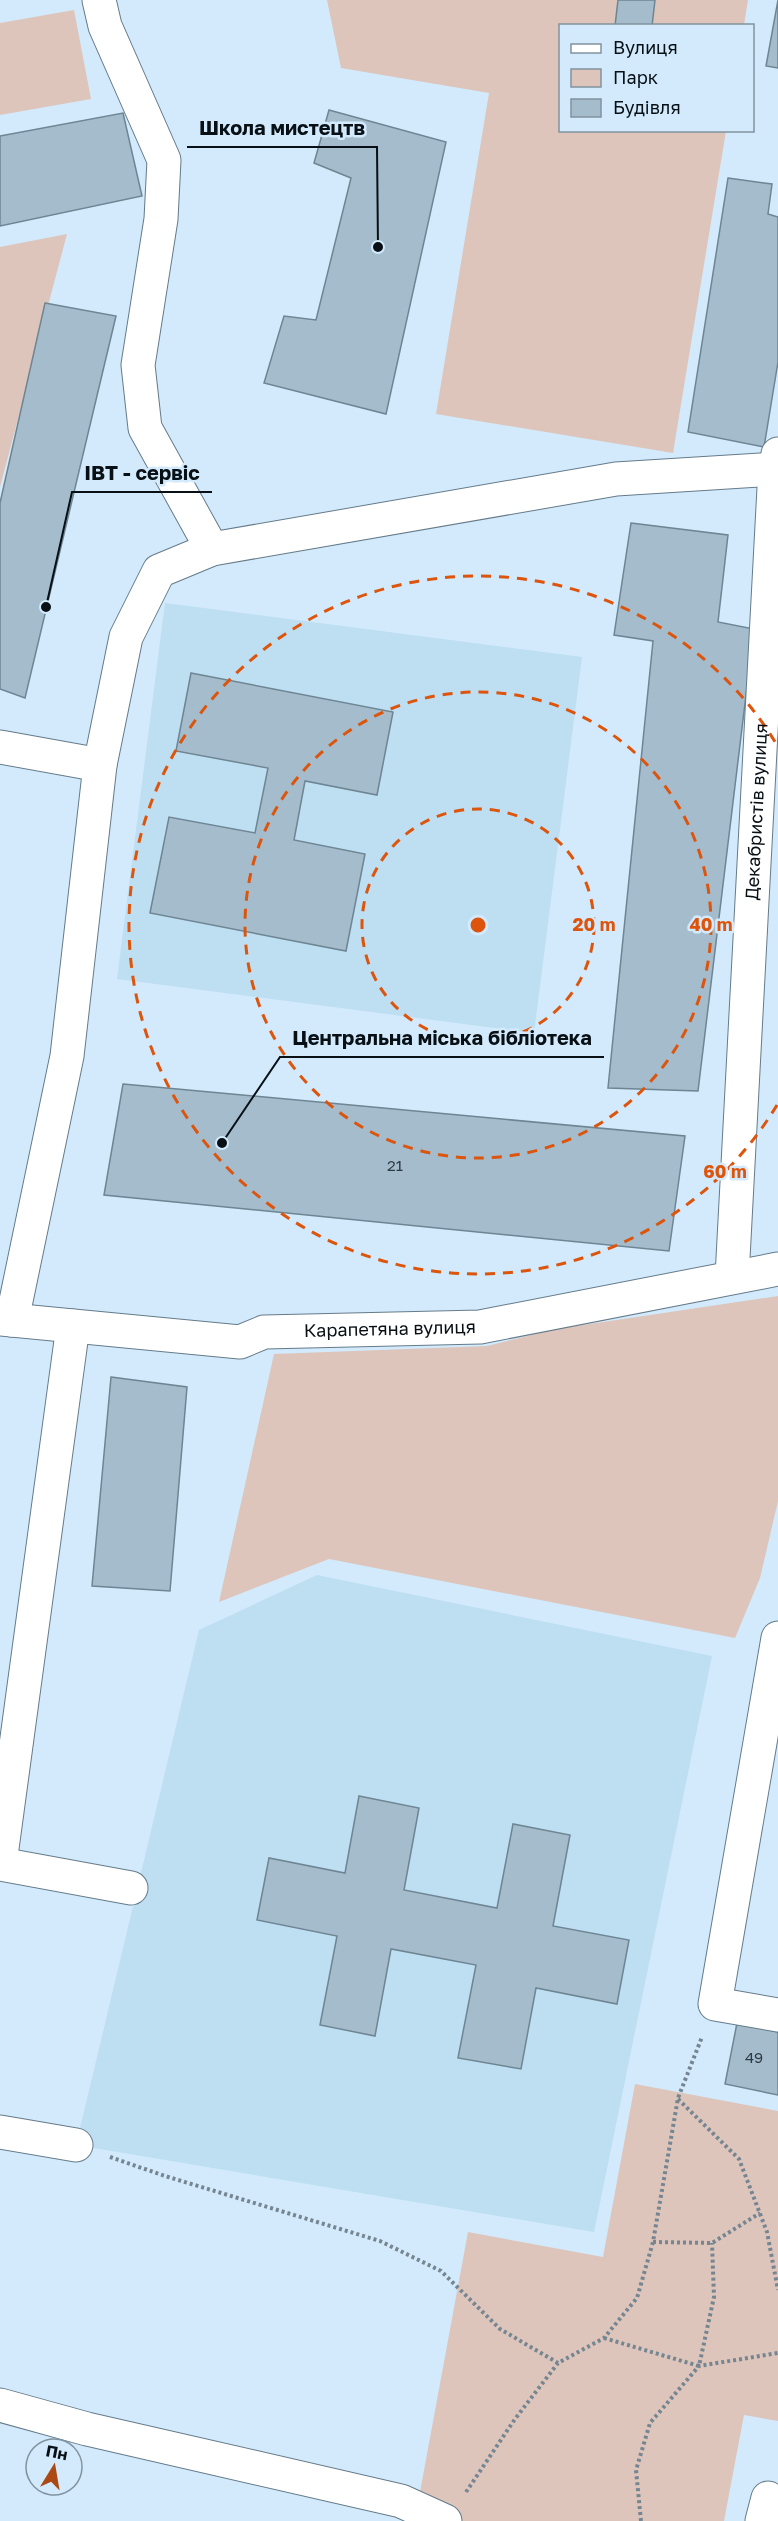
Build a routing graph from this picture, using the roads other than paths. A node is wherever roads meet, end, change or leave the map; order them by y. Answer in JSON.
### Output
{"nodes":[{"id":1,"x":99,"y":0,"type":"edge"},
{"id":2,"x":777,"y":461,"type":"edge"},
{"id":3,"x":212,"y":549,"type":"junction"},
{"id":4,"x":0,"y":747,"type":"edge"},
{"id":5,"x":100,"y":765,"type":"junction"},
{"id":6,"x":778,"y":1269,"type":"edge"},
{"id":7,"x":732,"y":1277,"type":"junction"},
{"id":8,"x":6,"y":1319,"type":"edge"},
{"id":9,"x":73,"y":1326,"type":"junction"},
{"id":10,"x":778,"y":1638,"type":"edge"},
{"id":11,"x":0,"y":1864,"type":"edge"},
{"id":12,"x":131,"y":1888,"type":"dead end"},
{"id":13,"x":778,"y":2015,"type":"edge"},
{"id":14,"x":0,"y":2132,"type":"edge"},
{"id":15,"x":76,"y":2145,"type":"road end"},
{"id":16,"x":0,"y":2404,"type":"edge"},
{"id":17,"x":455,"y":2511,"type":"edge"}],
"edges":[{"from":1,"to":3,"type":"street"},
{"from":2,"to":3,"type":"street"},
{"from":2,"to":7,"type":"street","name":"Декабристів вулиця"},
{"from":3,"to":5,"type":"street"},
{"from":4,"to":5,"type":"street"},
{"from":5,"to":8,"type":"street"},
{"from":6,"to":7,"type":"street","name":"Карапетяна вулиця"},
{"from":7,"to":9,"type":"street","name":"Карапетяна вулиця"},
{"from":8,"to":9,"type":"street","name":"Карапетяна вулиця"},
{"from":9,"to":11,"type":"street"},
{"from":10,"to":13,"type":"street"},
{"from":11,"to":12,"type":"street"},
{"from":14,"to":15,"type":"street"},
{"from":16,"to":17,"type":"street"}]}
